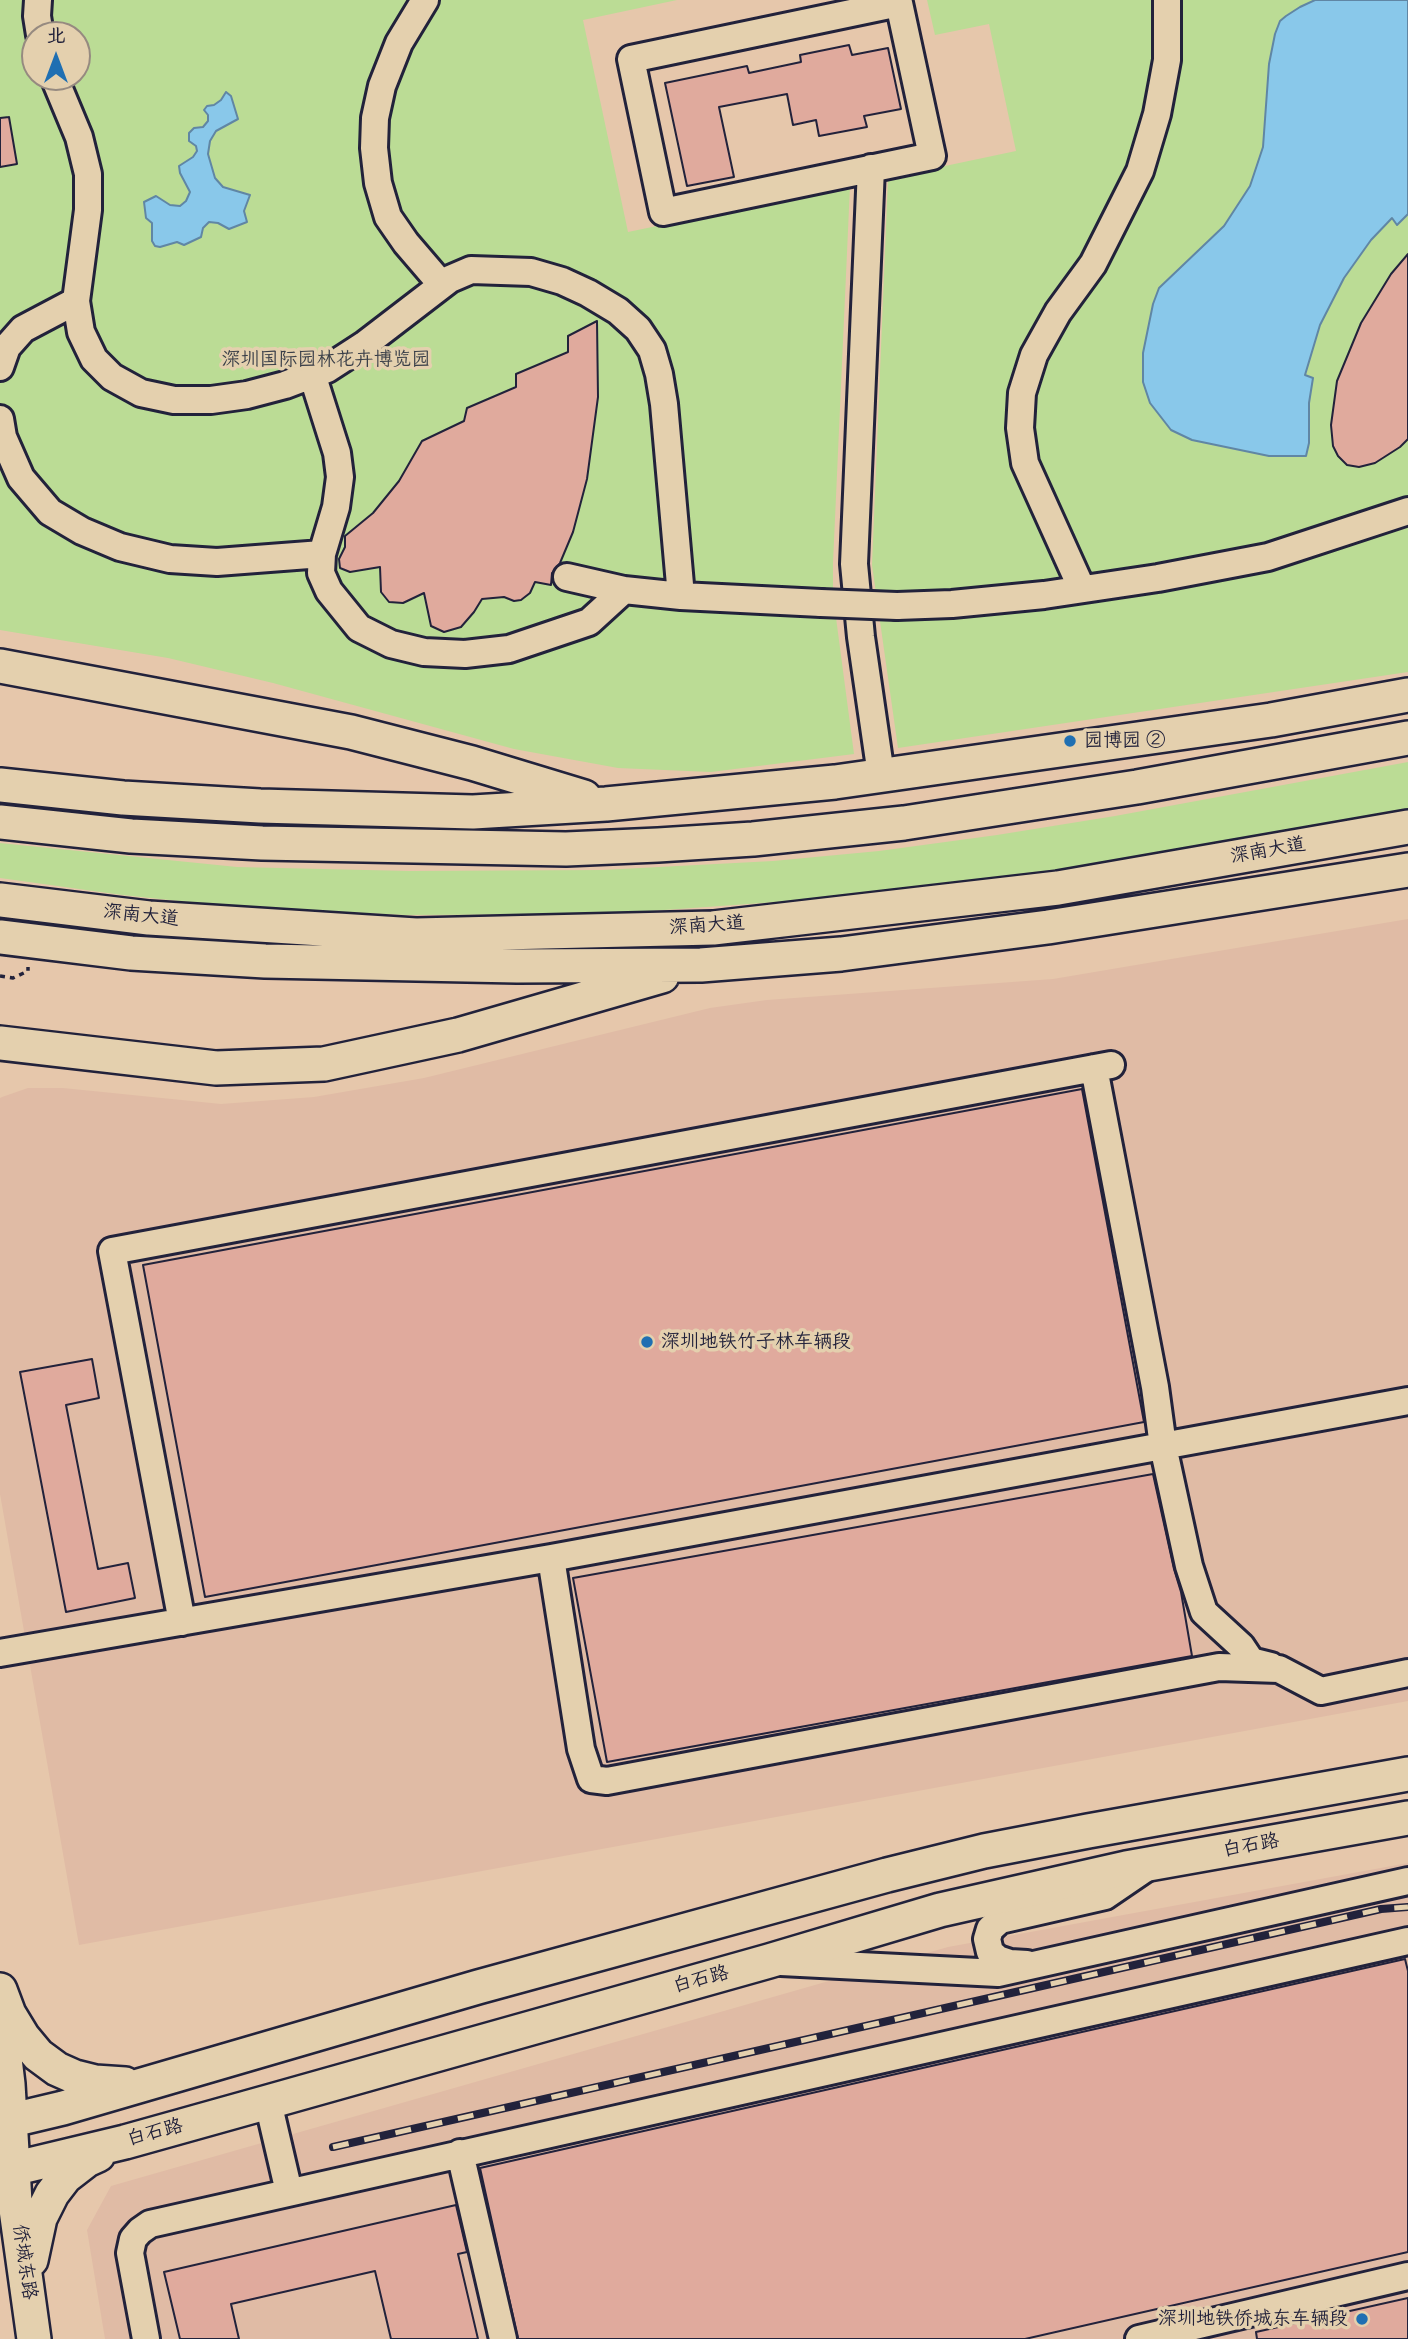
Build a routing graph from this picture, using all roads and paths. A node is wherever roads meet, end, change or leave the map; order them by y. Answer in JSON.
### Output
{"nodes":[{"id":1,"x":38,"y":0,"type":"edge"},
{"id":2,"x":425,"y":0,"type":"edge"},
{"id":3,"x":1167,"y":0,"type":"edge"},
{"id":4,"x":38,"y":21,"type":"edge"},
{"id":5,"x":60,"y":91,"type":"edge"},
{"id":6,"x":871,"y":169,"type":"junction"},
{"id":7,"x":442,"y":285,"type":"junction"},
{"id":8,"x":76,"y":301,"type":"junction"},
{"id":9,"x":0,"y":368,"type":"edge"},
{"id":10,"x":312,"y":374,"type":"junction"},
{"id":11,"x":0,"y":419,"type":"edge"},
{"id":12,"x":1408,"y":511,"type":"edge"},
{"id":13,"x":322,"y":554,"type":"junction"},
{"id":14,"x":567,"y":577,"type":"dead end"},
{"id":15,"x":1082,"y":589,"type":"junction"},
{"id":16,"x":624,"y":590,"type":"junction"},
{"id":17,"x":681,"y":596,"type":"junction"},
{"id":18,"x":0,"y":666,"type":"edge"},
{"id":19,"x":1399,"y":697,"type":"edge"},
{"id":20,"x":1408,"y":738,"type":"edge"},
{"id":21,"x":881,"y":775,"type":"junction"},
{"id":22,"x":0,"y":785,"type":"edge"},
{"id":23,"x":1137,"y":788,"type":"junction"},
{"id":24,"x":673,"y":797,"type":"junction"},
{"id":25,"x":606,"y":804,"type":"junction"},
{"id":26,"x":0,"y":822,"type":"edge"},
{"id":27,"x":904,"y":823,"type":"junction"},
{"id":28,"x":1401,"y":828,"type":"edge"},
{"id":29,"x":1408,"y":870,"type":"edge"},
{"id":30,"x":4,"y":900,"type":"edge"},
{"id":31,"x":1174,"y":908,"type":"junction"},
{"id":32,"x":14,"y":947,"type":"edge"},
{"id":33,"x":701,"y":965,"type":"junction"},
{"id":34,"x":0,"y":976,"type":"edge"},
{"id":35,"x":0,"y":1042,"type":"edge"},
{"id":36,"x":69,"y":1052,"type":"junction"},
{"id":37,"x":0,"y":1056,"type":"edge"},
{"id":38,"x":1408,"y":1401,"type":"edge"},
{"id":39,"x":1163,"y":1446,"type":"junction"},
{"id":40,"x":551,"y":1558,"type":"junction"},
{"id":41,"x":182,"y":1622,"type":"junction"},
{"id":42,"x":0,"y":1653,"type":"edge"},
{"id":43,"x":1279,"y":1669,"type":"junction"},
{"id":44,"x":1408,"y":1673,"type":"edge"},
{"id":45,"x":1408,"y":1774,"type":"edge"},
{"id":46,"x":1408,"y":1818,"type":"edge"},
{"id":47,"x":1153,"y":1864,"type":"junction"},
{"id":48,"x":1408,"y":1881,"type":"edge"},
{"id":49,"x":1408,"y":1941,"type":"edge"},
{"id":50,"x":769,"y":1961,"type":"junction"},
{"id":51,"x":1035,"y":1964,"type":"junction"},
{"id":52,"x":0,"y":1990,"type":"edge"},
{"id":53,"x":0,"y":2017,"type":"edge"},
{"id":54,"x":145,"y":2084,"type":"junction"},
{"id":55,"x":268,"y":2102,"type":"junction"},
{"id":56,"x":5,"y":2122,"type":"edge"},
{"id":57,"x":125,"y":2142,"type":"junction"},
{"id":58,"x":460,"y":2152,"type":"junction"},
{"id":59,"x":6,"y":2170,"type":"edge"},
{"id":60,"x":289,"y":2192,"type":"junction"},
{"id":61,"x":1408,"y":2276,"type":"edge"},
{"id":62,"x":27,"y":2290,"type":"junction"},
{"id":63,"x":34,"y":2339,"type":"edge"},
{"id":64,"x":146,"y":2339,"type":"edge"},
{"id":65,"x":503,"y":2339,"type":"edge"},
{"id":66,"x":1139,"y":2339,"type":"edge"}],
"edges":[{"from":1,"to":4,"type":"street"},
{"from":2,"to":7,"type":"street"},
{"from":3,"to":15,"type":"street"},
{"from":5,"to":8,"type":"street"},
{"from":6,"to":6,"type":"street"},
{"from":6,"to":21,"type":"street"},
{"from":7,"to":10,"type":"street"},
{"from":7,"to":17,"type":"street"},
{"from":8,"to":9,"type":"street"},
{"from":8,"to":10,"type":"street"},
{"from":10,"to":13,"type":"street"},
{"from":11,"to":13,"type":"street"},
{"from":12,"to":15,"type":"street"},
{"from":13,"to":16,"type":"street"},
{"from":14,"to":16,"type":"street"},
{"from":15,"to":17,"type":"street","bridge":true},
{"from":16,"to":17,"type":"street"},
{"from":18,"to":25,"type":"main road"},
{"from":19,"to":21,"type":"main road"},
{"from":19,"to":23,"type":"main road"},
{"from":20,"to":23,"type":"main road"},
{"from":21,"to":24,"type":"main road"},
{"from":22,"to":25,"type":"main road"},
{"from":23,"to":27,"type":"main road"},
{"from":24,"to":25,"type":"main road"},
{"from":24,"to":27,"type":"main road"},
{"from":26,"to":27,"type":"main road"},
{"from":28,"to":30,"type":"main road","name":"深南大道"},
{"from":28,"to":31,"type":"main road"},
{"from":29,"to":31,"type":"main road"},
{"from":31,"to":33,"type":"main road"},
{"from":32,"to":33,"type":"main road"},
{"from":32,"to":34,"type":"path"},
{"from":33,"to":36,"type":"main road"},
{"from":35,"to":36,"type":"main road"},
{"from":36,"to":37,"type":"main road"},
{"from":38,"to":39,"type":"street"},
{"from":39,"to":40,"type":"street"},
{"from":39,"to":41,"type":"street"},
{"from":39,"to":43,"type":"street"},
{"from":40,"to":41,"type":"street"},
{"from":40,"to":43,"type":"street"},
{"from":41,"to":42,"type":"street"},
{"from":43,"to":44,"type":"street"},
{"from":45,"to":54,"type":"main road"},
{"from":46,"to":47,"type":"main road","name":"白石路"},
{"from":47,"to":50,"type":"main road","name":"白石路"},
{"from":47,"to":51,"type":"street"},
{"from":48,"to":51,"type":"street"},
{"from":49,"to":58,"type":"street"},
{"from":50,"to":51,"type":"street"},
{"from":50,"to":55,"type":"main road","name":"白石路"},
{"from":52,"to":54,"type":"main road"},
{"from":53,"to":56,"type":"main road","name":"侨城东路"},
{"from":54,"to":56,"type":"main road"},
{"from":55,"to":57,"type":"main road","name":"白石路"},
{"from":55,"to":60,"type":"street"},
{"from":56,"to":59,"type":"main road","name":"侨城东路"},
{"from":57,"to":59,"type":"main road","name":"白石路"},
{"from":57,"to":62,"type":"main road"},
{"from":58,"to":60,"type":"street"},
{"from":58,"to":65,"type":"street"},
{"from":59,"to":62,"type":"main road","name":"侨城东路"},
{"from":60,"to":64,"type":"street"},
{"from":61,"to":66,"type":"street"},
{"from":62,"to":63,"type":"main road","name":"侨城东路"}]}
